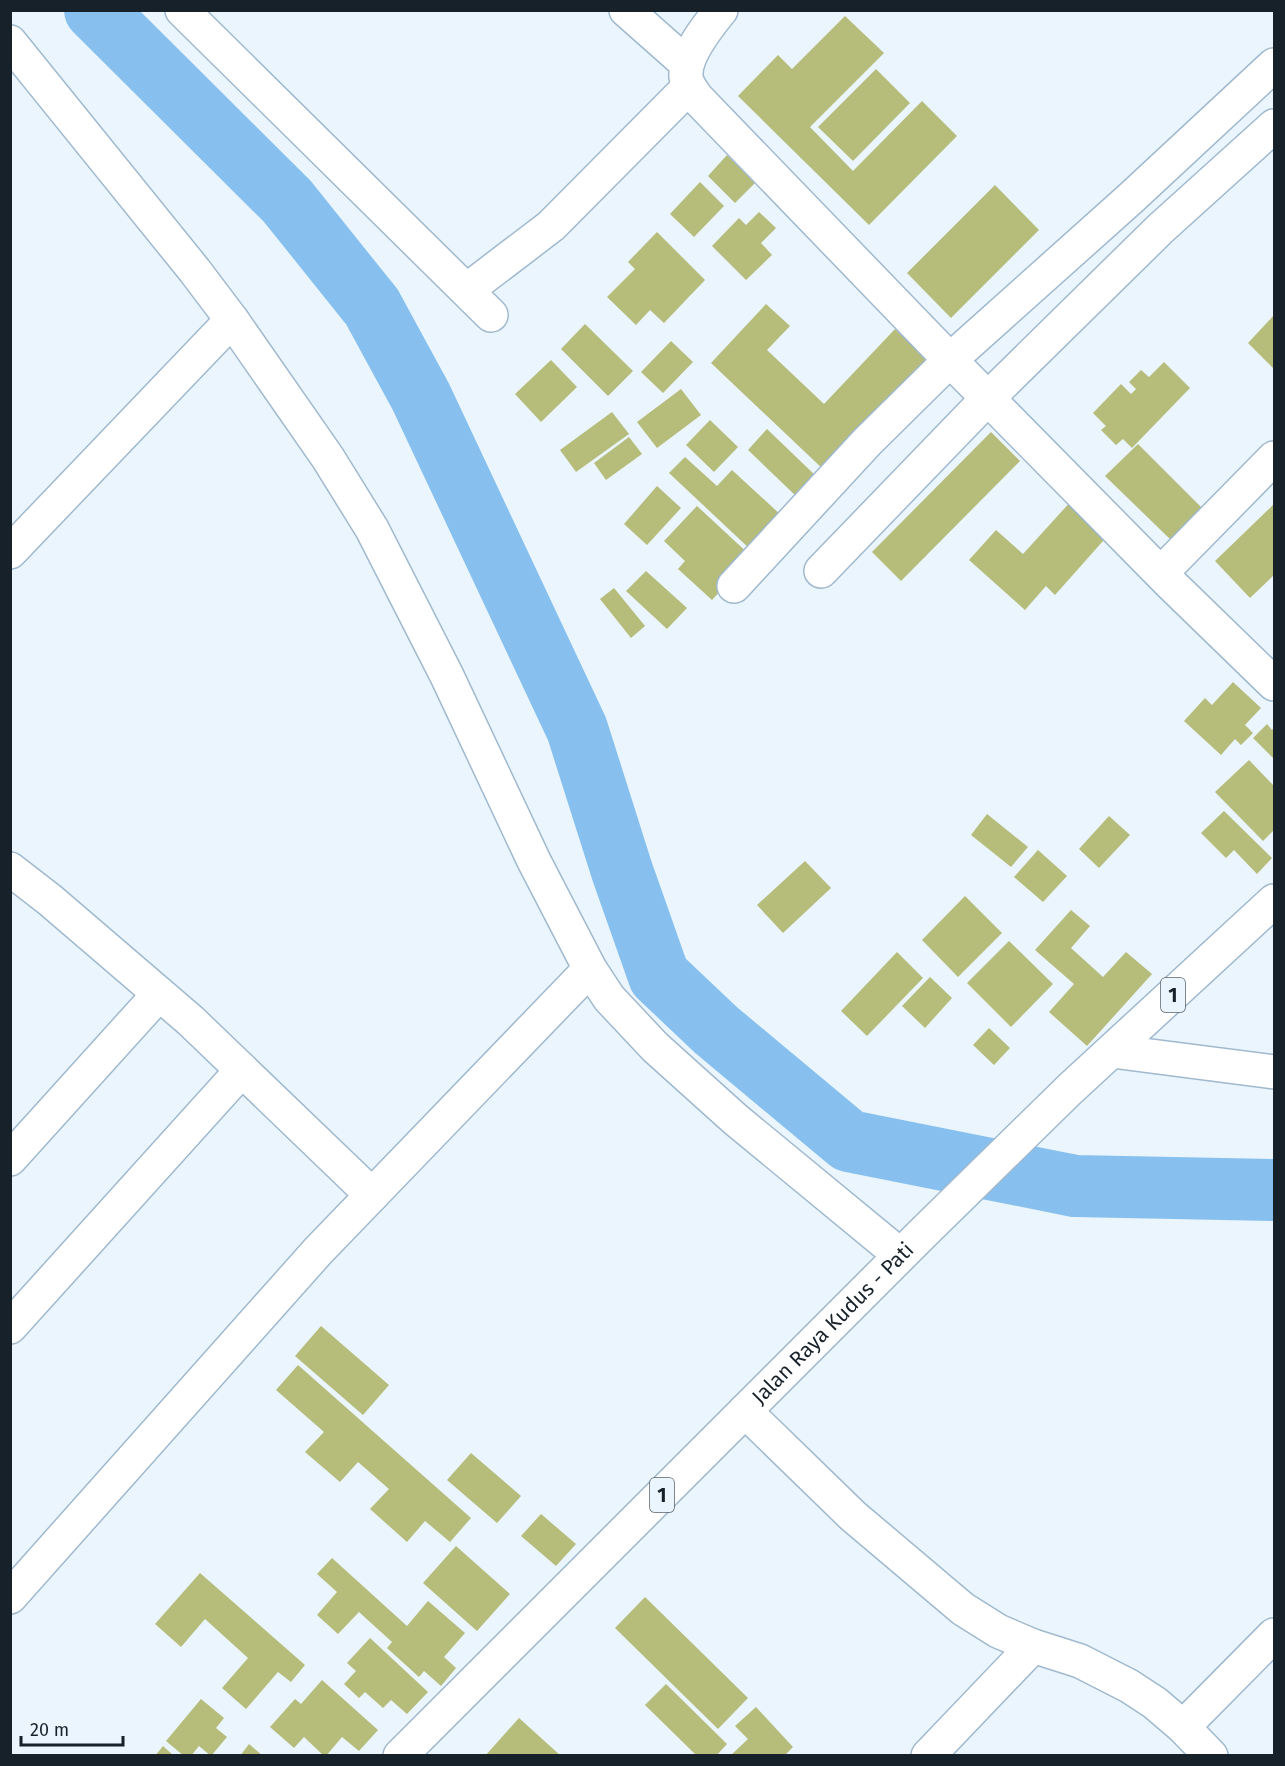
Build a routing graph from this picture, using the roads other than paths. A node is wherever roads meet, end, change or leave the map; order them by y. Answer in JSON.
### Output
{"nodes":[{"id":1,"x":182,"y":10,"type":"edge"},
{"id":2,"x":626,"y":10,"type":"edge"},
{"id":3,"x":721,"y":10,"type":"edge"},
{"id":4,"x":10,"y":42,"type":"edge"},
{"id":5,"x":1275,"y":65,"type":"edge"},
{"id":6,"x":688,"y":76,"type":"junction"},
{"id":7,"x":1275,"y":126,"type":"edge"},
{"id":8,"x":467,"y":290,"type":"junction"},
{"id":9,"x":491,"y":315,"type":"dead end"},
{"id":10,"x":232,"y":320,"type":"junction"},
{"id":11,"x":969,"y":379,"type":"junction"},
{"id":12,"x":1275,"y":458,"type":"edge"},
{"id":13,"x":10,"y":552,"type":"edge"},
{"id":14,"x":821,"y":571,"type":"dead end"},
{"id":15,"x":1161,"y":573,"type":"junction"},
{"id":16,"x":734,"y":586,"type":"dead end"},
{"id":17,"x":1275,"y":684,"type":"edge"},
{"id":18,"x":10,"y":869,"type":"edge"},
{"id":19,"x":1275,"y":901,"type":"edge"},
{"id":20,"x":590,"y":969,"type":"junction"},
{"id":21,"x":159,"y":994,"type":"junction"},
{"id":22,"x":1112,"y":1051,"type":"junction"},
{"id":23,"x":242,"y":1070,"type":"junction"},
{"id":24,"x":1275,"y":1072,"type":"edge"},
{"id":25,"x":15,"y":1147,"type":"edge"},
{"id":26,"x":372,"y":1195,"type":"junction"},
{"id":27,"x":912,"y":1244,"type":"junction"},
{"id":28,"x":10,"y":1328,"type":"edge"},
{"id":29,"x":745,"y":1411,"type":"junction"},
{"id":30,"x":10,"y":1597,"type":"edge"},
{"id":31,"x":1275,"y":1635,"type":"edge"},
{"id":32,"x":1033,"y":1646,"type":"junction"},
{"id":33,"x":1183,"y":1727,"type":"junction"},
{"id":34,"x":400,"y":1755,"type":"edge"},
{"id":35,"x":928,"y":1755,"type":"edge"},
{"id":36,"x":1210,"y":1755,"type":"edge"}],
"edges":[{"from":1,"to":8,"type":"main road"},
{"from":2,"to":6,"type":"main road"},
{"from":3,"to":6,"type":"main road"},
{"from":4,"to":10,"type":"main road"},
{"from":5,"to":11,"type":"main road"},
{"from":6,"to":8,"type":"main road"},
{"from":6,"to":11,"type":"main road"},
{"from":7,"to":11,"type":"main road"},
{"from":8,"to":9,"type":"main road"},
{"from":10,"to":13,"type":"main road"},
{"from":10,"to":20,"type":"main road"},
{"from":11,"to":14,"type":"main road"},
{"from":11,"to":15,"type":"main road"},
{"from":11,"to":16,"type":"main road"},
{"from":12,"to":15,"type":"main road"},
{"from":15,"to":17,"type":"main road"},
{"from":18,"to":21,"type":"main road"},
{"from":19,"to":22,"type":"main road","name":"Jalan Raya Kudus - Pati","number":"1"},
{"from":20,"to":26,"type":"main road"},
{"from":20,"to":27,"type":"main road"},
{"from":21,"to":23,"type":"main road"},
{"from":21,"to":25,"type":"main road"},
{"from":22,"to":24,"type":"main road"},
{"from":22,"to":27,"type":"main road","name":"Jalan Raya Kudus - Pati","number":"1"},
{"from":23,"to":26,"type":"main road"},
{"from":23,"to":28,"type":"main road"},
{"from":26,"to":30,"type":"main road"},
{"from":27,"to":29,"type":"main road","name":"Jalan Raya Kudus - Pati","number":"1"},
{"from":29,"to":32,"type":"main road"},
{"from":29,"to":34,"type":"main road","name":"Jalan Raya Kudus - Pati","number":"1"},
{"from":31,"to":33,"type":"main road"},
{"from":32,"to":33,"type":"main road"},
{"from":32,"to":35,"type":"main road"},
{"from":33,"to":36,"type":"main road"}]}
